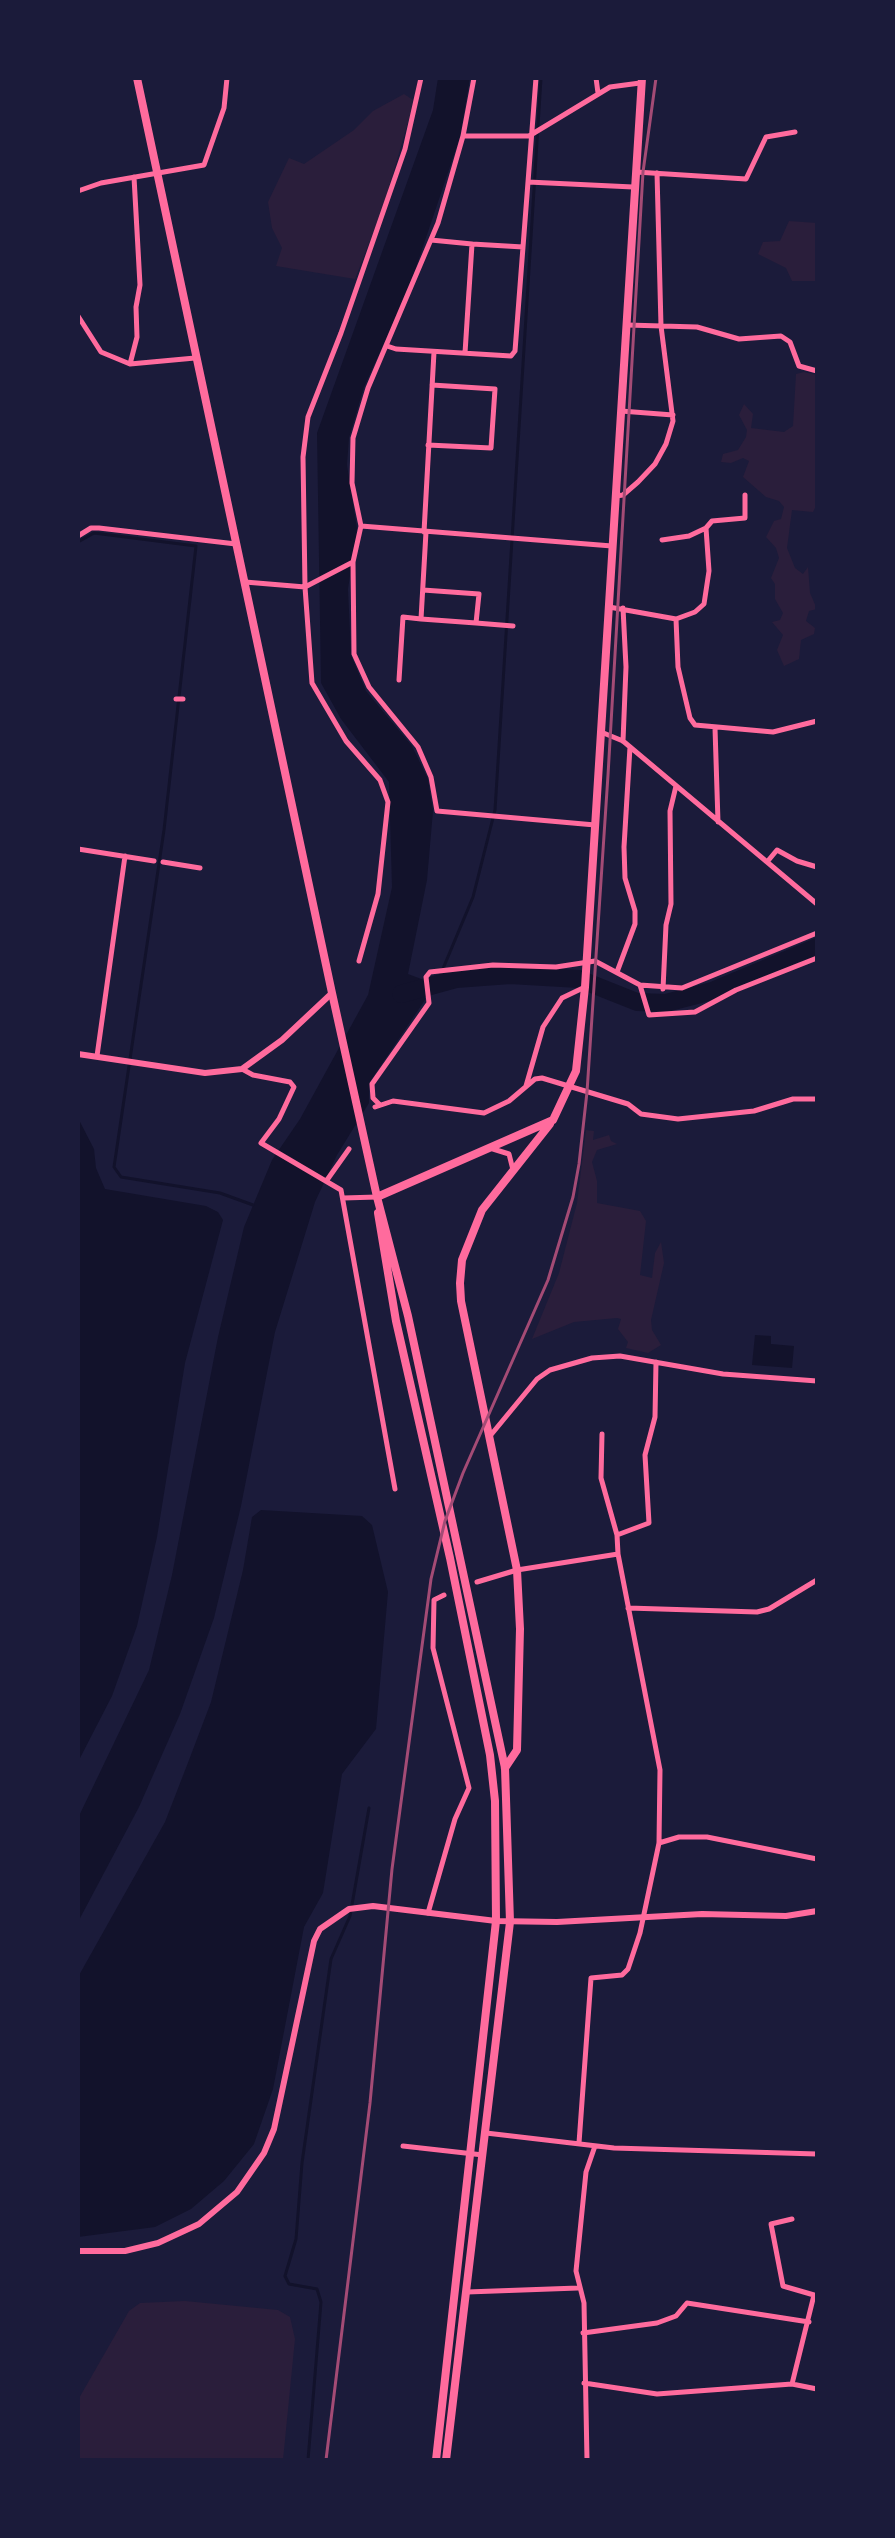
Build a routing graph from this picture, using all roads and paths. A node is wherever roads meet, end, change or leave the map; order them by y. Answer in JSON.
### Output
{"nodes":[{"id":1,"x":137,"y":78,"type":"edge"},
{"id":2,"x":227,"y":78,"type":"edge"},
{"id":3,"x":421,"y":78,"type":"edge"},
{"id":4,"x":474,"y":78,"type":"edge"},
{"id":5,"x":536,"y":78,"type":"edge"},
{"id":6,"x":596,"y":78,"type":"edge"},
{"id":7,"x":641,"y":81,"type":"edge"},
{"id":8,"x":598,"y":93,"type":"junction"},
{"id":9,"x":795,"y":132,"type":"dead end"},
{"id":10,"x":463,"y":136,"type":"junction"},
{"id":11,"x":529,"y":136,"type":"junction"},
{"id":12,"x":635,"y":172,"type":"junction"},
{"id":13,"x":157,"y":173,"type":"junction"},
{"id":14,"x":657,"y":173,"type":"junction"},
{"id":15,"x":134,"y":177,"type":"junction"},
{"id":16,"x":528,"y":182,"type":"junction"},
{"id":17,"x":633,"y":187,"type":"junction"},
{"id":18,"x":78,"y":191,"type":"edge"},
{"id":19,"x":431,"y":240,"type":"junction"},
{"id":20,"x":472,"y":244,"type":"junction"},
{"id":21,"x":523,"y":247,"type":"junction"},
{"id":22,"x":78,"y":316,"type":"edge"},
{"id":23,"x":625,"y":325,"type":"junction"},
{"id":24,"x":661,"y":326,"type":"junction"},
{"id":25,"x":387,"y":346,"type":"junction"},
{"id":26,"x":434,"y":352,"type":"junction"},
{"id":27,"x":465,"y":353,"type":"junction"},
{"id":28,"x":195,"y":358,"type":"junction"},
{"id":29,"x":130,"y":364,"type":"junction"},
{"id":30,"x":817,"y":371,"type":"edge"},
{"id":31,"x":432,"y":385,"type":"junction"},
{"id":32,"x":620,"y":411,"type":"junction"},
{"id":33,"x":673,"y":415,"type":"junction"},
{"id":34,"x":428,"y":445,"type":"junction"},
{"id":35,"x":745,"y":495,"type":"dead end"},
{"id":36,"x":615,"y":496,"type":"junction"},
{"id":37,"x":361,"y":526,"type":"junction"},
{"id":38,"x":706,"y":528,"type":"junction"},
{"id":39,"x":425,"y":532,"type":"junction"},
{"id":40,"x":78,"y":536,"type":"edge"},
{"id":41,"x":662,"y":540,"type":"dead end"},
{"id":42,"x":236,"y":544,"type":"junction"},
{"id":43,"x":612,"y":546,"type":"junction"},
{"id":44,"x":351,"y":563,"type":"junction"},
{"id":45,"x":244,"y":582,"type":"junction"},
{"id":46,"x":305,"y":587,"type":"junction"},
{"id":47,"x":423,"y":590,"type":"junction"},
{"id":48,"x":608,"y":607,"type":"junction"},
{"id":49,"x":623,"y":608,"type":"junction"},
{"id":50,"x":421,"y":619,"type":"junction"},
{"id":51,"x":676,"y":619,"type":"junction"},
{"id":52,"x":476,"y":623,"type":"junction"},
{"id":53,"x":513,"y":626,"type":"dead end"},
{"id":54,"x":399,"y":680,"type":"dead end"},
{"id":55,"x":817,"y":721,"type":"edge"},
{"id":56,"x":715,"y":728,"type":"junction"},
{"id":57,"x":600,"y":732,"type":"junction"},
{"id":58,"x":623,"y":741,"type":"junction"},
{"id":59,"x":630,"y":747,"type":"junction"},
{"id":60,"x":676,"y":786,"type":"junction"},
{"id":61,"x":718,"y":823,"type":"junction"},
{"id":62,"x":595,"y":825,"type":"junction"},
{"id":63,"x":78,"y":849,"type":"edge"},
{"id":64,"x":125,"y":856,"type":"junction"},
{"id":65,"x":154,"y":861,"type":"dead end"},
{"id":66,"x":163,"y":862,"type":"dead end"},
{"id":67,"x":767,"y":862,"type":"junction"},
{"id":68,"x":817,"y":867,"type":"edge"},
{"id":69,"x":200,"y":868,"type":"dead end"},
{"id":70,"x":817,"y":904,"type":"edge"},
{"id":71,"x":817,"y":933,"type":"edge"},
{"id":72,"x":817,"y":958,"type":"edge"},
{"id":73,"x":359,"y":961,"type":"dead end"},
{"id":74,"x":587,"y":964,"type":"junction"},
{"id":75,"x":617,"y":972,"type":"junction"},
{"id":76,"x":585,"y":987,"type":"junction"},
{"id":77,"x":641,"y":988,"type":"junction"},
{"id":78,"x":663,"y":989,"type":"junction"},
{"id":79,"x":332,"y":993,"type":"junction"},
{"id":80,"x":78,"y":1054,"type":"edge"},
{"id":81,"x":97,"y":1056,"type":"junction"},
{"id":82,"x":242,"y":1069,"type":"junction"},
{"id":83,"x":525,"y":1087,"type":"junction"},
{"id":84,"x":571,"y":1088,"type":"junction"},
{"id":85,"x":817,"y":1099,"type":"edge"},
{"id":86,"x":553,"y":1120,"type":"junction"},
{"id":87,"x":492,"y":1148,"type":"junction"},
{"id":88,"x":349,"y":1149,"type":"dead end"},
{"id":89,"x":513,"y":1171,"type":"junction"},
{"id":90,"x":327,"y":1180,"type":"junction"},
{"id":91,"x":377,"y":1197,"type":"junction"},
{"id":92,"x":343,"y":1198,"type":"junction"},
{"id":93,"x":656,"y":1362,"type":"junction"},
{"id":94,"x":817,"y":1381,"type":"edge"},
{"id":95,"x":602,"y":1434,"type":"dead end"},
{"id":96,"x":489,"y":1437,"type":"junction"},
{"id":97,"x":395,"y":1489,"type":"dead end"},
{"id":98,"x":617,"y":1535,"type":"junction"},
{"id":99,"x":618,"y":1554,"type":"junction"},
{"id":100,"x":517,"y":1570,"type":"junction"},
{"id":101,"x":817,"y":1580,"type":"edge"},
{"id":102,"x":477,"y":1582,"type":"dead end"},
{"id":103,"x":444,"y":1595,"type":"dead end"},
{"id":104,"x":628,"y":1608,"type":"junction"},
{"id":105,"x":505,"y":1768,"type":"junction"},
{"id":106,"x":659,"y":1843,"type":"junction"},
{"id":107,"x":817,"y":1859,"type":"edge"},
{"id":108,"x":817,"y":1911,"type":"edge"},
{"id":109,"x":428,"y":1913,"type":"junction"},
{"id":110,"x":645,"y":1916,"type":"junction"},
{"id":111,"x":496,"y":1921,"type":"junction"},
{"id":112,"x":510,"y":1922,"type":"junction"},
{"id":113,"x":486,"y":2133,"type":"junction"},
{"id":114,"x":579,"y":2143,"type":"junction"},
{"id":115,"x":403,"y":2146,"type":"dead end"},
{"id":116,"x":595,"y":2146,"type":"junction"},
{"id":117,"x":470,"y":2154,"type":"junction"},
{"id":118,"x":817,"y":2154,"type":"edge"},
{"id":119,"x":483,"y":2155,"type":"junction"},
{"id":120,"x":792,"y":2219,"type":"dead end"},
{"id":121,"x":78,"y":2251,"type":"edge"},
{"id":122,"x":578,"y":2288,"type":"junction"},
{"id":123,"x":467,"y":2292,"type":"junction"},
{"id":124,"x":809,"y":2322,"type":"junction"},
{"id":125,"x":583,"y":2333,"type":"junction"},
{"id":126,"x":584,"y":2383,"type":"junction"},
{"id":127,"x":792,"y":2384,"type":"junction"},
{"id":128,"x":817,"y":2389,"type":"edge"},
{"id":129,"x":436,"y":2460,"type":"edge"},
{"id":130,"x":446,"y":2460,"type":"edge"},
{"id":131,"x":587,"y":2460,"type":"edge"}],
"edges":[{"from":1,"to":13,"type":"main road"},
{"from":2,"to":13,"type":"street"},
{"from":3,"to":46,"type":"street"},
{"from":4,"to":10,"type":"street"},
{"from":5,"to":11,"type":"street"},
{"from":6,"to":8,"type":"street"},
{"from":7,"to":8,"type":"street"},
{"from":7,"to":12,"type":"main road"},
{"from":8,"to":11,"type":"street"},
{"from":9,"to":14,"type":"street"},
{"from":10,"to":11,"type":"street"},
{"from":10,"to":19,"type":"street"},
{"from":11,"to":16,"type":"street"},
{"from":12,"to":14,"type":"street"},
{"from":12,"to":17,"type":"main road"},
{"from":13,"to":15,"type":"street"},
{"from":13,"to":28,"type":"main road"},
{"from":14,"to":24,"type":"street"},
{"from":15,"to":18,"type":"street"},
{"from":15,"to":29,"type":"street"},
{"from":16,"to":17,"type":"street"},
{"from":16,"to":21,"type":"street"},
{"from":17,"to":23,"type":"main road"},
{"from":19,"to":20,"type":"street"},
{"from":19,"to":25,"type":"street"},
{"from":20,"to":21,"type":"street"},
{"from":20,"to":27,"type":"street"},
{"from":21,"to":27,"type":"street"},
{"from":22,"to":29,"type":"street"},
{"from":23,"to":24,"type":"street"},
{"from":23,"to":32,"type":"main road"},
{"from":24,"to":30,"type":"street"},
{"from":24,"to":33,"type":"street"},
{"from":25,"to":26,"type":"street"},
{"from":25,"to":37,"type":"street"},
{"from":26,"to":27,"type":"street"},
{"from":26,"to":31,"type":"street"},
{"from":28,"to":29,"type":"street"},
{"from":28,"to":42,"type":"main road"},
{"from":31,"to":34,"type":"street"},
{"from":31,"to":34,"type":"street"},
{"from":32,"to":33,"type":"street"},
{"from":32,"to":36,"type":"main road"},
{"from":33,"to":36,"type":"street"},
{"from":34,"to":39,"type":"street"},
{"from":35,"to":38,"type":"street"},
{"from":36,"to":43,"type":"main road"},
{"from":37,"to":39,"type":"street"},
{"from":37,"to":44,"type":"street"},
{"from":38,"to":41,"type":"street"},
{"from":38,"to":51,"type":"street"},
{"from":39,"to":43,"type":"street"},
{"from":39,"to":47,"type":"street"},
{"from":40,"to":42,"type":"street"},
{"from":42,"to":45,"type":"main road"},
{"from":43,"to":48,"type":"main road"},
{"from":44,"to":46,"type":"street"},
{"from":44,"to":62,"type":"street"},
{"from":45,"to":46,"type":"street"},
{"from":45,"to":79,"type":"main road"},
{"from":46,"to":73,"type":"street"},
{"from":47,"to":50,"type":"street"},
{"from":47,"to":52,"type":"street"},
{"from":48,"to":49,"type":"street"},
{"from":48,"to":57,"type":"main road"},
{"from":49,"to":51,"type":"street"},
{"from":49,"to":58,"type":"street"},
{"from":50,"to":52,"type":"street"},
{"from":50,"to":54,"type":"street"},
{"from":51,"to":56,"type":"street"},
{"from":52,"to":53,"type":"street"},
{"from":55,"to":56,"type":"street"},
{"from":56,"to":61,"type":"street"},
{"from":57,"to":58,"type":"street"},
{"from":57,"to":62,"type":"main road"},
{"from":58,"to":59,"type":"street"},
{"from":59,"to":60,"type":"street"},
{"from":59,"to":75,"type":"street"},
{"from":60,"to":61,"type":"street"},
{"from":60,"to":78,"type":"street"},
{"from":61,"to":67,"type":"street"},
{"from":62,"to":74,"type":"main road"},
{"from":63,"to":64,"type":"street"},
{"from":64,"to":65,"type":"street"},
{"from":64,"to":81,"type":"street"},
{"from":66,"to":69,"type":"street"},
{"from":67,"to":68,"type":"street"},
{"from":67,"to":70,"type":"street"},
{"from":71,"to":78,"type":"street"},
{"from":72,"to":77,"type":"street"},
{"from":74,"to":75,"type":"street"},
{"from":74,"to":76,"type":"main road"},
{"from":74,"to":83,"type":"street"},
{"from":75,"to":77,"type":"street"},
{"from":76,"to":83,"type":"street"},
{"from":76,"to":84,"type":"main road"},
{"from":77,"to":78,"type":"street"},
{"from":79,"to":82,"type":"street"},
{"from":79,"to":91,"type":"main road"},
{"from":80,"to":81,"type":"street"},
{"from":81,"to":82,"type":"street"},
{"from":82,"to":90,"type":"street"},
{"from":83,"to":84,"type":"street"},
{"from":84,"to":85,"type":"street"},
{"from":84,"to":86,"type":"main road"},
{"from":86,"to":87,"type":"main road"},
{"from":86,"to":89,"type":"main road"},
{"from":87,"to":89,"type":"street"},
{"from":87,"to":91,"type":"main road"},
{"from":88,"to":90,"type":"street"},
{"from":89,"to":96,"type":"main road"},
{"from":90,"to":92,"type":"street"},
{"from":91,"to":92,"type":"street"},
{"from":91,"to":105,"type":"main road"},
{"from":91,"to":111,"type":"main road"},
{"from":92,"to":97,"type":"street"},
{"from":93,"to":94,"type":"street"},
{"from":93,"to":96,"type":"street"},
{"from":93,"to":98,"type":"street"},
{"from":95,"to":98,"type":"street"},
{"from":96,"to":100,"type":"main road"},
{"from":98,"to":99,"type":"street"},
{"from":99,"to":100,"type":"street"},
{"from":99,"to":104,"type":"street"},
{"from":100,"to":102,"type":"street"},
{"from":100,"to":105,"type":"main road"},
{"from":101,"to":104,"type":"street"},
{"from":103,"to":109,"type":"street"},
{"from":104,"to":106,"type":"street"},
{"from":105,"to":112,"type":"main road"},
{"from":106,"to":107,"type":"street"},
{"from":106,"to":110,"type":"street"},
{"from":108,"to":110,"type":"street"},
{"from":109,"to":111,"type":"street"},
{"from":109,"to":121,"type":"street"},
{"from":110,"to":112,"type":"street"},
{"from":110,"to":114,"type":"street"},
{"from":111,"to":112,"type":"street"},
{"from":111,"to":117,"type":"main road"},
{"from":112,"to":113,"type":"main road"},
{"from":113,"to":114,"type":"street"},
{"from":113,"to":119,"type":"main road"},
{"from":114,"to":116,"type":"street"},
{"from":115,"to":117,"type":"street"},
{"from":116,"to":118,"type":"street"},
{"from":116,"to":122,"type":"street"},
{"from":117,"to":119,"type":"street"},
{"from":117,"to":129,"type":"main road"},
{"from":119,"to":123,"type":"main road"},
{"from":120,"to":124,"type":"street"},
{"from":122,"to":123,"type":"street"},
{"from":122,"to":125,"type":"street"},
{"from":123,"to":130,"type":"main road"},
{"from":124,"to":125,"type":"street"},
{"from":124,"to":127,"type":"street"},
{"from":125,"to":126,"type":"street"},
{"from":126,"to":127,"type":"street"},
{"from":126,"to":131,"type":"street"},
{"from":127,"to":128,"type":"street"}]}
